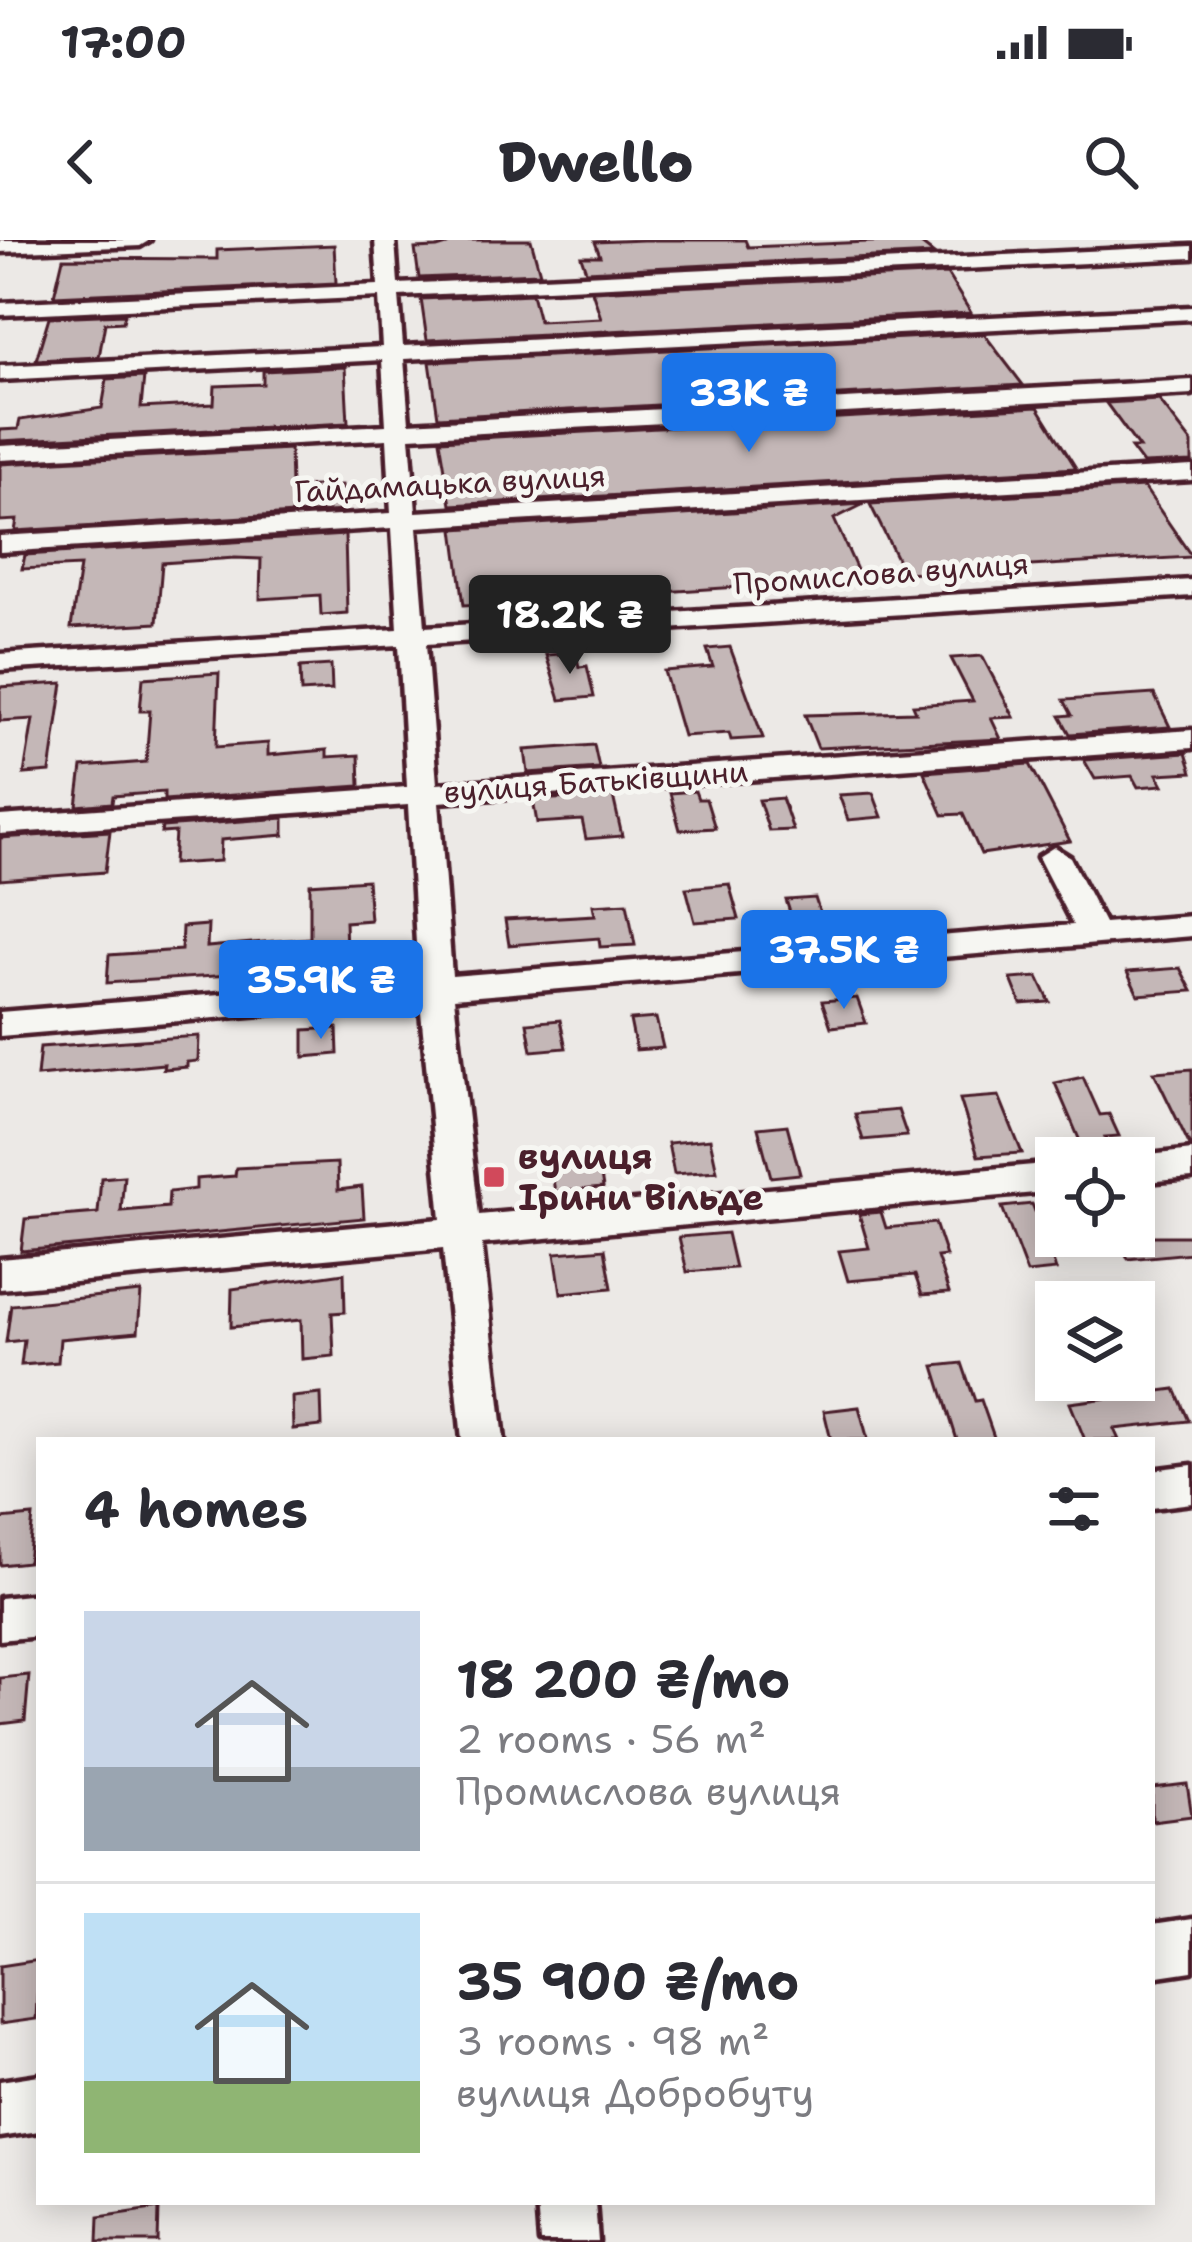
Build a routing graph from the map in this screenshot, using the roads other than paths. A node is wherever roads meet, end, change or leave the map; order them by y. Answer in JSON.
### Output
{"nodes":[{"id":1,"x":140,"y":240,"type":"edge"},
{"id":2,"x":385,"y":240,"type":"edge"},
{"id":3,"x":0,"y":246,"type":"edge"},
{"id":4,"x":1124,"y":247,"type":"edge"},
{"id":5,"x":1192,"y":252,"type":"edge"},
{"id":6,"x":389,"y":290,"type":"junction"},
{"id":7,"x":0,"y":309,"type":"edge"},
{"id":8,"x":1188,"y":318,"type":"edge"},
{"id":9,"x":394,"y":353,"type":"junction"},
{"id":10,"x":0,"y":374,"type":"edge"},
{"id":11,"x":1192,"y":387,"type":"edge"},
{"id":12,"x":400,"y":431,"type":"junction"},
{"id":13,"x":0,"y":453,"type":"edge"},
{"id":14,"x":1192,"y":473,"type":"edge"},
{"id":15,"x":408,"y":520,"type":"junction"},
{"id":16,"x":0,"y":544,"type":"edge"},
{"id":17,"x":1192,"y":588,"type":"edge"},
{"id":18,"x":416,"y":636,"type":"junction"},
{"id":19,"x":0,"y":662,"type":"edge"},
{"id":20,"x":1192,"y":739,"type":"edge"},
{"id":21,"x":423,"y":794,"type":"junction"},
{"id":22,"x":0,"y":824,"type":"edge"},
{"id":23,"x":1054,"y":857,"type":"dead end"},
{"id":24,"x":1192,"y":926,"type":"edge"},
{"id":25,"x":1094,"y":934,"type":"junction"},
{"id":26,"x":436,"y":988,"type":"junction"},
{"id":27,"x":0,"y":1024,"type":"edge"},
{"id":28,"x":1192,"y":1164,"type":"edge"},
{"id":29,"x":1155,"y":1167,"type":"edge"},
{"id":30,"x":1035,"y":1179,"type":"edge"},
{"id":31,"x":459,"y":1232,"type":"junction"},
{"id":32,"x":0,"y":1274,"type":"edge"},
{"id":33,"x":483,"y":1437,"type":"edge"},
{"id":34,"x":1192,"y":1484,"type":"edge"},
{"id":35,"x":1155,"y":1489,"type":"edge"},
{"id":36,"x":36,"y":1615,"type":"edge"},
{"id":37,"x":0,"y":1619,"type":"edge"},
{"id":38,"x":1192,"y":1945,"type":"edge"},
{"id":39,"x":1155,"y":1951,"type":"edge"},
{"id":40,"x":36,"y":2103,"type":"edge"},
{"id":41,"x":0,"y":2109,"type":"edge"},
{"id":42,"x":566,"y":2205,"type":"edge"},
{"id":43,"x":569,"y":2242,"type":"edge"}],
"edges":[{"from":1,"to":3,"type":"street"},
{"from":2,"to":6,"type":"street"},
{"from":4,"to":5,"type":"street"},
{"from":4,"to":6,"type":"street"},
{"from":4,"to":8,"type":"street"},
{"from":6,"to":7,"type":"street"},
{"from":6,"to":9,"type":"street"},
{"from":8,"to":9,"type":"street"},
{"from":9,"to":10,"type":"street"},
{"from":9,"to":12,"type":"street"},
{"from":11,"to":12,"type":"street"},
{"from":12,"to":13,"type":"street"},
{"from":12,"to":15,"type":"street"},
{"from":14,"to":15,"type":"street","name":"Гайдамацька вулиця"},
{"from":15,"to":16,"type":"street","name":"Гайдамацька вулиця"},
{"from":15,"to":18,"type":"street"},
{"from":17,"to":18,"type":"street","name":"Промислова вулиця"},
{"from":18,"to":19,"type":"street","name":"Промислова вулиця"},
{"from":18,"to":21,"type":"street"},
{"from":20,"to":21,"type":"street","name":"вулиця Батьківщини"},
{"from":21,"to":22,"type":"street","name":"вулиця Батьківщини"},
{"from":21,"to":26,"type":"street"},
{"from":23,"to":25,"type":"street"},
{"from":24,"to":25,"type":"street"},
{"from":25,"to":26,"type":"street"},
{"from":26,"to":27,"type":"street"},
{"from":26,"to":31,"type":"street"},
{"from":28,"to":29,"type":"street"},
{"from":30,"to":31,"type":"street"},
{"from":31,"to":32,"type":"street"},
{"from":31,"to":33,"type":"street"},
{"from":34,"to":35,"type":"street"},
{"from":36,"to":37,"type":"street"},
{"from":38,"to":39,"type":"street"},
{"from":40,"to":41,"type":"street"},
{"from":42,"to":43,"type":"street"}]}
